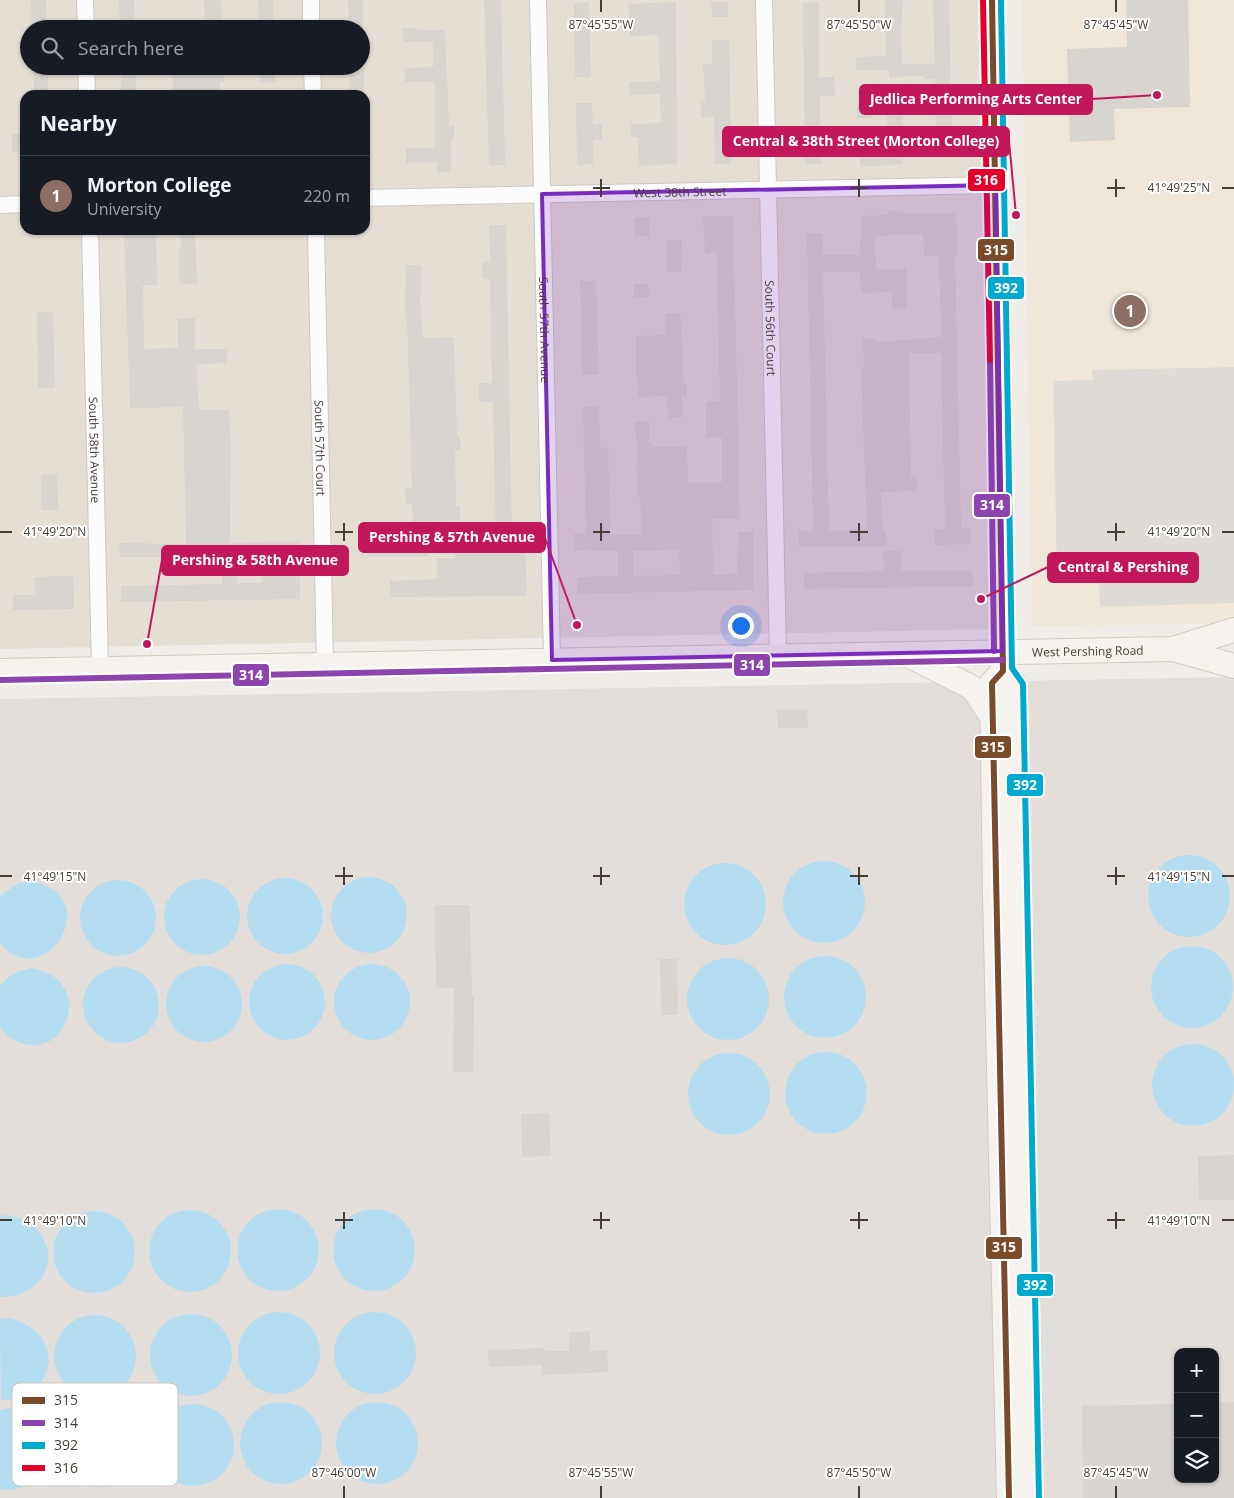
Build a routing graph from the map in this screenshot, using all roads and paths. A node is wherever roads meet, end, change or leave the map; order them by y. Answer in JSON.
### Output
{"nodes":[{"id":1,"x":85,"y":0,"type":"edge"},
{"id":2,"x":311,"y":0,"type":"edge"},
{"id":3,"x":538,"y":0,"type":"edge"},
{"id":4,"x":764,"y":0,"type":"edge"},
{"id":5,"x":992,"y":0,"type":"edge"},
{"id":6,"x":86,"y":20,"type":"edge"},
{"id":7,"x":311,"y":20,"type":"edge"},
{"id":8,"x":86,"y":75,"type":"edge"},
{"id":9,"x":312,"y":75,"type":"edge"},
{"id":10,"x":87,"y":90,"type":"edge"},
{"id":11,"x":313,"y":90,"type":"edge"},
{"id":12,"x":996,"y":186,"type":"junction"},
{"id":13,"x":768,"y":190,"type":"junction"},
{"id":14,"x":542,"y":194,"type":"junction"},
{"id":15,"x":370,"y":198,"type":"edge"},
{"id":16,"x":20,"y":204,"type":"edge"},
{"id":17,"x":0,"y":205,"type":"edge"},
{"id":18,"x":90,"y":235,"type":"edge"},
{"id":19,"x":316,"y":235,"type":"edge"},
{"id":20,"x":1234,"y":630,"type":"edge"},
{"id":21,"x":1173,"y":648,"type":"junction"},
{"id":22,"x":905,"y":653,"type":"junction"},
{"id":23,"x":778,"y":655,"type":"junction"},
{"id":24,"x":552,"y":660,"type":"junction"},
{"id":25,"x":1003,"y":661,"type":"junction"},
{"id":26,"x":325,"y":664,"type":"junction"},
{"id":27,"x":1234,"y":666,"type":"edge"},
{"id":28,"x":100,"y":669,"type":"junction"},
{"id":29,"x":0,"y":671,"type":"edge"},
{"id":30,"x":992,"y":717,"type":"junction"},
{"id":31,"x":1006,"y":895,"type":"junction"},
{"id":32,"x":1009,"y":1498,"type":"edge"},
{"id":33,"x":1030,"y":1498,"type":"edge"}],
"edges":[{"from":1,"to":6,"type":"street"},
{"from":2,"to":7,"type":"street"},
{"from":3,"to":14,"type":"street","name":"South 57th Avenue"},
{"from":4,"to":13,"type":"street","name":"South 56th Court"},
{"from":5,"to":12,"type":"main road"},
{"from":8,"to":10,"type":"street"},
{"from":9,"to":11,"type":"street"},
{"from":12,"to":13,"type":"street","name":"West 38th Street"},
{"from":12,"to":25,"type":"main road"},
{"from":13,"to":14,"type":"street","name":"West 38th Street"},
{"from":13,"to":23,"type":"street","name":"South 56th Court"},
{"from":14,"to":15,"type":"street","name":"West 38th Street"},
{"from":14,"to":24,"type":"street","name":"South 57th Avenue"},
{"from":16,"to":17,"type":"street"},
{"from":18,"to":28,"type":"street","name":"South 58th Avenue"},
{"from":19,"to":26,"type":"street","name":"South 57th Court"},
{"from":20,"to":21,"type":"main road","name":"West Pershing Road"},
{"from":21,"to":25,"type":"main road","name":"West Pershing Road"},
{"from":21,"to":27,"type":"main road","name":"West Pershing Road"},
{"from":22,"to":23,"type":"main road","name":"West Pershing Road"},
{"from":22,"to":25,"type":"main road","name":"West Pershing Road"},
{"from":22,"to":30,"type":"main road"},
{"from":23,"to":24,"type":"main road","name":"West Pershing Road"},
{"from":24,"to":26,"type":"main road","name":"West Pershing Road"},
{"from":25,"to":30,"type":"main road"},
{"from":25,"to":31,"type":"main road"},
{"from":26,"to":28,"type":"main road","name":"West Pershing Road"},
{"from":28,"to":29,"type":"main road","name":"West Pershing Road"},
{"from":30,"to":31,"type":"main road"},
{"from":31,"to":32,"type":"main road"},
{"from":31,"to":33,"type":"main road"}]}
